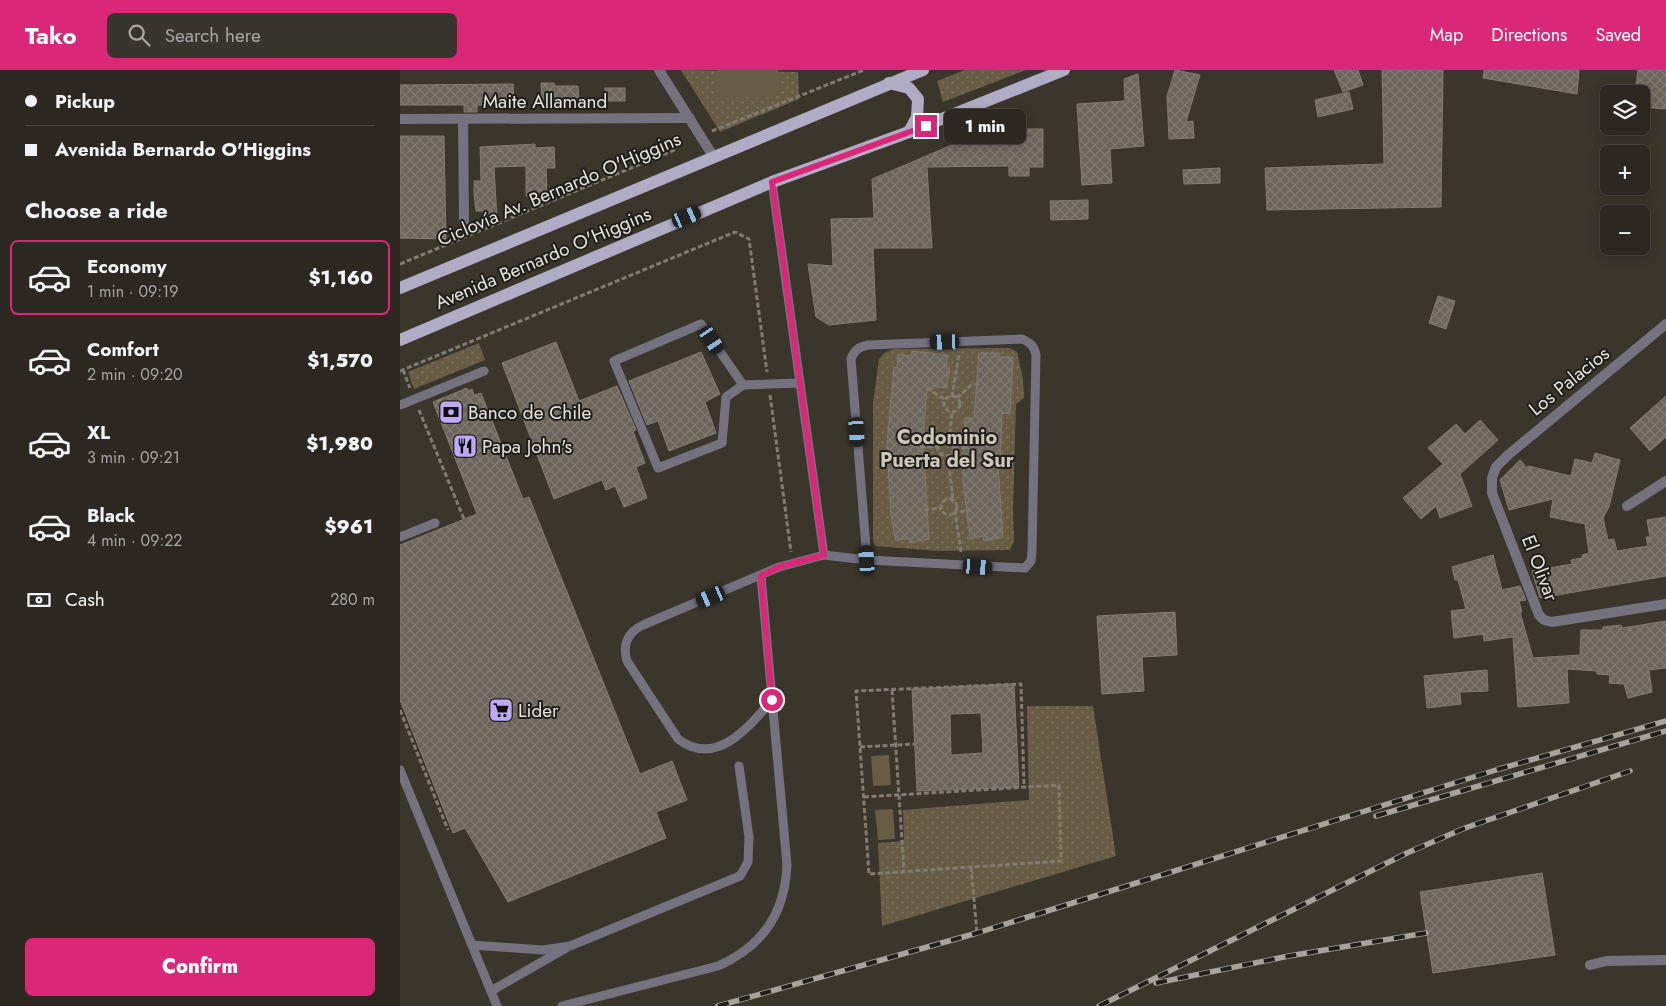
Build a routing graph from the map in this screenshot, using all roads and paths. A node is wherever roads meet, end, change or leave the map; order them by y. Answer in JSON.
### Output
{"nodes":[{"id":1,"x":659,"y":70,"type":"edge"},
{"id":2,"x":864,"y":70,"type":"edge"},
{"id":3,"x":923,"y":70,"type":"edge"},
{"id":4,"x":1064,"y":70,"type":"edge"},
{"id":5,"x":889,"y":83,"type":"junction"},
{"id":6,"x":690,"y":118,"type":"junction"},
{"id":7,"x":400,"y":119,"type":"edge"},
{"id":8,"x":464,"y":119,"type":"junction"},
{"id":9,"x":909,"y":132,"type":"junction"},
{"id":10,"x":704,"y":141,"type":"junction"},
{"id":11,"x":677,"y":149,"type":"dead end"},
{"id":12,"x":713,"y":156,"type":"junction"},
{"id":13,"x":772,"y":182,"type":"junction"},
{"id":14,"x":464,"y":221,"type":"dead end"},
{"id":15,"x":400,"y":264,"type":"edge"},
{"id":16,"x":400,"y":288,"type":"edge"},
{"id":17,"x":1666,"y":324,"type":"edge"},
{"id":18,"x":400,"y":340,"type":"edge"},
{"id":19,"x":960,"y":348,"type":"dead end"},
{"id":20,"x":403,"y":370,"type":"dead end"},
{"id":21,"x":484,"y":371,"type":"dead end"},
{"id":22,"x":800,"y":383,"type":"junction"},
{"id":23,"x":980,"y":384,"type":"dead end"},
{"id":24,"x":743,"y":385,"type":"junction"},
{"id":25,"x":927,"y":388,"type":"dead end"},
{"id":26,"x":952,"y":396,"type":"junction"},
{"id":27,"x":957,"y":398,"type":"junction"},
{"id":28,"x":415,"y":399,"type":"junction"},
{"id":29,"x":946,"y":400,"type":"junction"},
{"id":30,"x":400,"y":405,"type":"edge"},
{"id":31,"x":952,"y":412,"type":"junction"},
{"id":32,"x":949,"y":441,"type":"junction"},
{"id":33,"x":920,"y":447,"type":"dead end"},
{"id":34,"x":939,"y":447,"type":"junction"},
{"id":35,"x":954,"y":448,"type":"junction"},
{"id":36,"x":968,"y":448,"type":"dead end"},
{"id":37,"x":948,"y":456,"type":"junction"},
{"id":38,"x":1496,"y":466,"type":"joint"},
{"id":39,"x":1666,"y":482,"type":"edge"},
{"id":40,"x":953,"y":501,"type":"junction"},
{"id":41,"x":1627,"y":506,"type":"dead end"},
{"id":42,"x":941,"y":508,"type":"junction"},
{"id":43,"x":924,"y":510,"type":"dead end"},
{"id":44,"x":969,"y":510,"type":"dead end"},
{"id":45,"x":955,"y":512,"type":"junction"},
{"id":46,"x":464,"y":519,"type":"dead end"},
{"id":47,"x":435,"y":523,"type":"dead end"},
{"id":48,"x":400,"y":537,"type":"edge"},
{"id":49,"x":961,"y":552,"type":"dead end"},
{"id":50,"x":824,"y":555,"type":"junction"},
{"id":51,"x":867,"y":560,"type":"junction"},
{"id":52,"x":761,"y":576,"type":"junction"},
{"id":53,"x":1666,"y":604,"type":"edge"},
{"id":54,"x":892,"y":690,"type":"junction"},
{"id":55,"x":772,"y":700,"type":"junction"},
{"id":56,"x":400,"y":710,"type":"edge"},
{"id":57,"x":915,"y":744,"type":"dead end"},
{"id":58,"x":896,"y":745,"type":"junction"},
{"id":59,"x":860,"y":747,"type":"junction"},
{"id":60,"x":739,"y":766,"type":"dead end"},
{"id":61,"x":400,"y":770,"type":"edge"},
{"id":62,"x":1024,"y":787,"type":"junction"},
{"id":63,"x":899,"y":794,"type":"junction"},
{"id":64,"x":864,"y":797,"type":"junction"},
{"id":65,"x":448,"y":830,"type":"dead end"},
{"id":66,"x":971,"y":867,"type":"junction"},
{"id":67,"x":904,"y":871,"type":"junction"},
{"id":68,"x":977,"y":932,"type":"dead end"},
{"id":69,"x":472,"y":945,"type":"junction"},
{"id":70,"x":570,"y":946,"type":"junction"},
{"id":71,"x":1666,"y":960,"type":"edge"},
{"id":72,"x":1590,"y":965,"type":"dead end"},
{"id":73,"x":491,"y":991,"type":"junction"},
{"id":74,"x":497,"y":1006,"type":"edge"},
{"id":75,"x":562,"y":1006,"type":"edge"}],
"edges":[{"from":1,"to":6,"type":"street"},
{"from":2,"to":10,"type":"path","name":"Ciclovía Av. Bernardo O'Higgins"},
{"from":3,"to":5,"type":"main road","name":"Avenida Bernardo O'Higgins"},
{"from":4,"to":9,"type":"main road","name":"Avenida Bernardo O'Higgins"},
{"from":5,"to":9,"type":"main road"},
{"from":5,"to":12,"type":"main road","name":"Avenida Bernardo O'Higgins"},
{"from":6,"to":8,"type":"street","name":"Maite Allamand"},
{"from":6,"to":10,"type":"street"},
{"from":7,"to":8,"type":"street","name":"Maite Allamand"},
{"from":8,"to":14,"type":"street"},
{"from":9,"to":13,"type":"main road","name":"Avenida Bernardo O'Higgins"},
{"from":10,"to":12,"type":"street"},
{"from":11,"to":15,"type":"path"},
{"from":12,"to":16,"type":"main road","name":"Avenida Bernardo O'Higgins"},
{"from":13,"to":18,"type":"main road","name":"Avenida Bernardo O'Higgins"},
{"from":13,"to":22,"type":"lane"},
{"from":17,"to":38,"type":"street","name":"Los Palacios"},
{"from":19,"to":26,"type":"path"},
{"from":20,"to":28,"type":"path"},
{"from":21,"to":28,"type":"lane"},
{"from":22,"to":24,"type":"lane"},
{"from":22,"to":50,"type":"lane"},
{"from":23,"to":27,"type":"path"},
{"from":24,"to":24,"type":"lane"},
{"from":25,"to":29,"type":"path"},
{"from":26,"to":27,"type":"path"},
{"from":26,"to":29,"type":"path"},
{"from":27,"to":31,"type":"path"},
{"from":28,"to":30,"type":"lane"},
{"from":28,"to":46,"type":"path"},
{"from":29,"to":31,"type":"path"},
{"from":31,"to":32,"type":"path"},
{"from":32,"to":34,"type":"path"},
{"from":32,"to":35,"type":"path"},
{"from":33,"to":34,"type":"path"},
{"from":34,"to":37,"type":"path"},
{"from":35,"to":36,"type":"path"},
{"from":35,"to":37,"type":"path"},
{"from":37,"to":40,"type":"path"},
{"from":38,"to":53,"type":"street","name":"El Olivar"},
{"from":39,"to":41,"type":"street"},
{"from":40,"to":42,"type":"path"},
{"from":40,"to":45,"type":"path"},
{"from":42,"to":43,"type":"path"},
{"from":42,"to":45,"type":"path"},
{"from":44,"to":45,"type":"path"},
{"from":45,"to":49,"type":"path"},
{"from":47,"to":48,"type":"lane"},
{"from":50,"to":51,"type":"lane"},
{"from":50,"to":52,"type":"lane"},
{"from":51,"to":51,"type":"lane"},
{"from":52,"to":55,"type":"lane"},
{"from":52,"to":55,"type":"lane"},
{"from":54,"to":58,"type":"path"},
{"from":54,"to":59,"type":"path"},
{"from":54,"to":62,"type":"path"},
{"from":55,"to":75,"type":"lane"},
{"from":56,"to":65,"type":"path"},
{"from":57,"to":58,"type":"path"},
{"from":58,"to":59,"type":"path"},
{"from":58,"to":63,"type":"path"},
{"from":59,"to":64,"type":"path"},
{"from":60,"to":70,"type":"lane"},
{"from":61,"to":69,"type":"lane"},
{"from":62,"to":63,"type":"path"},
{"from":62,"to":66,"type":"path"},
{"from":63,"to":64,"type":"path"},
{"from":63,"to":67,"type":"path"},
{"from":64,"to":67,"type":"path"},
{"from":66,"to":67,"type":"path"},
{"from":66,"to":68,"type":"path"},
{"from":69,"to":70,"type":"lane"},
{"from":69,"to":73,"type":"lane"},
{"from":70,"to":73,"type":"lane"},
{"from":71,"to":72,"type":"street"},
{"from":73,"to":74,"type":"lane"}]}
